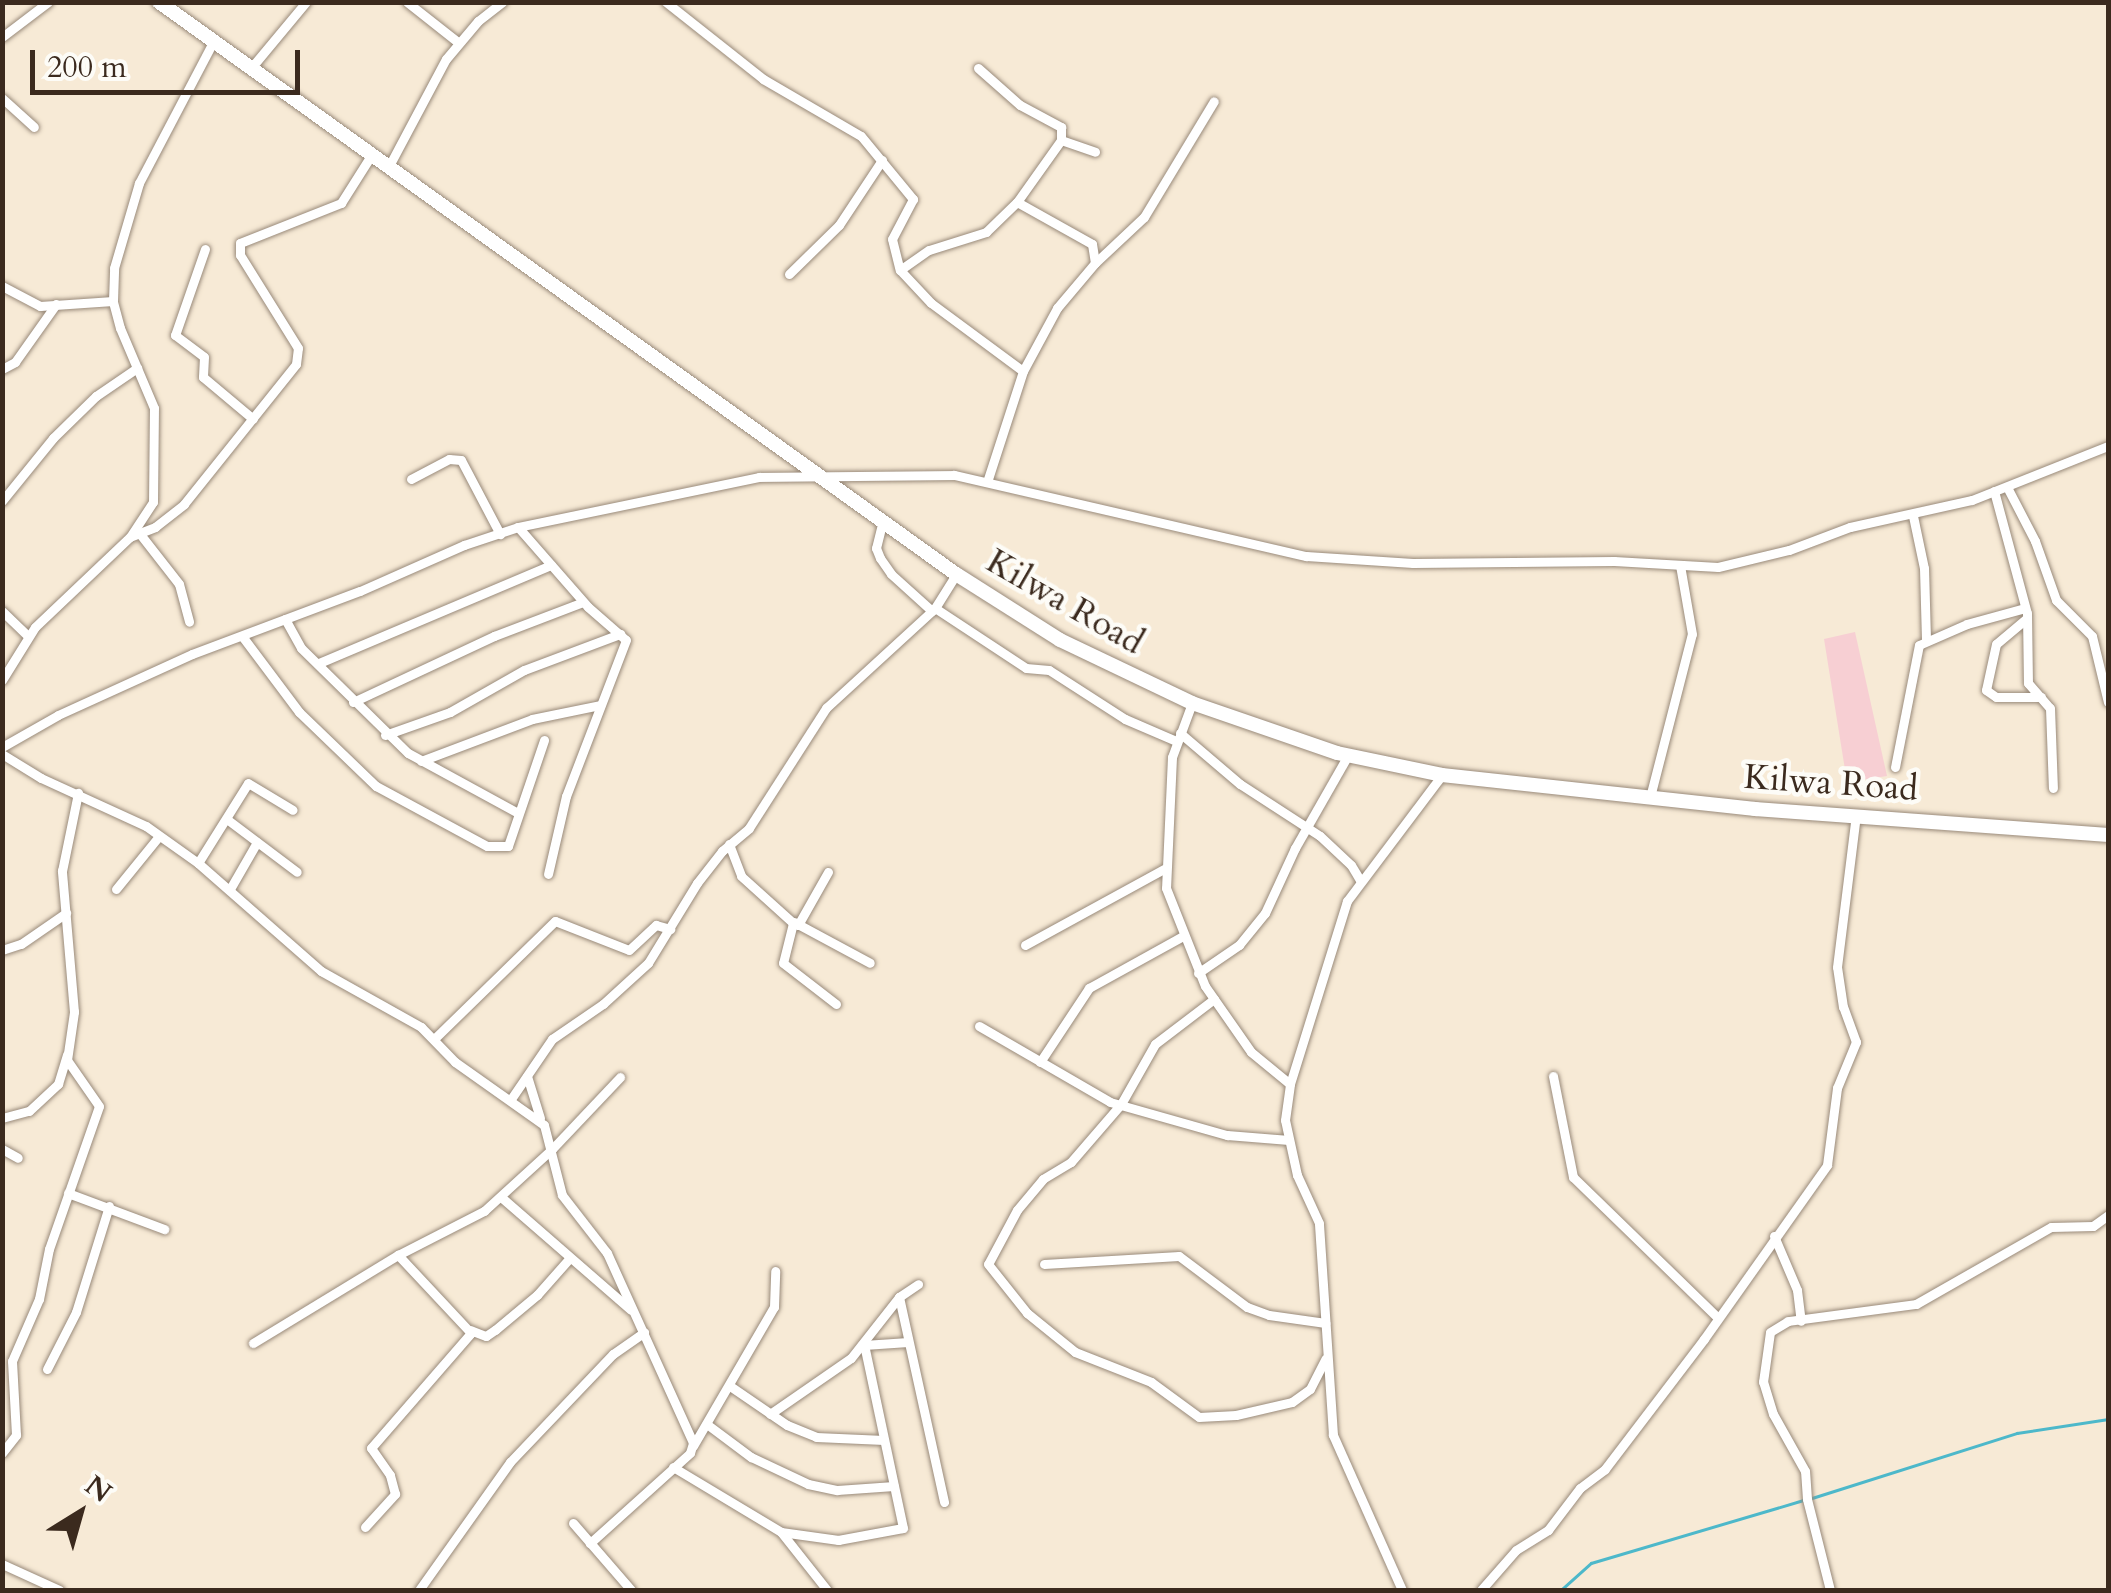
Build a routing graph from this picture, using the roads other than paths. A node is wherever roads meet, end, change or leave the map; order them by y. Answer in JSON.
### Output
{"nodes":[{"id":1,"x":48,"y":2,"type":"edge"},
{"id":2,"x":158,"y":2,"type":"edge"},
{"id":3,"x":306,"y":2,"type":"edge"},
{"id":4,"x":407,"y":2,"type":"edge"},
{"id":5,"x":502,"y":2,"type":"edge"},
{"id":6,"x":666,"y":2,"type":"edge"},
{"id":7,"x":2,"y":37,"type":"edge"},
{"id":8,"x":214,"y":40,"type":"junction"},
{"id":9,"x":459,"y":43,"type":"junction"},
{"id":10,"x":251,"y":68,"type":"junction"},
{"id":11,"x":978,"y":68,"type":"dead end"},
{"id":12,"x":2,"y":98,"type":"edge"},
{"id":13,"x":1214,"y":100,"type":"dead end"},
{"id":14,"x":34,"y":127,"type":"dead end"},
{"id":15,"x":1062,"y":140,"type":"junction"},
{"id":16,"x":1095,"y":152,"type":"dead end"},
{"id":17,"x":372,"y":154,"type":"junction"},
{"id":18,"x":882,"y":160,"type":"junction"},
{"id":19,"x":389,"y":166,"type":"junction"},
{"id":20,"x":1017,"y":202,"type":"junction"},
{"id":21,"x":204,"y":248,"type":"dead end"},
{"id":22,"x":1095,"y":263,"type":"junction"},
{"id":23,"x":900,"y":270,"type":"junction"},
{"id":24,"x":789,"y":274,"type":"dead end"},
{"id":25,"x":2,"y":286,"type":"edge"},
{"id":26,"x":114,"y":301,"type":"junction"},
{"id":27,"x":56,"y":304,"type":"junction"},
{"id":28,"x":138,"y":368,"type":"junction"},
{"id":29,"x":2,"y":369,"type":"edge"},
{"id":30,"x":1023,"y":371,"type":"junction"},
{"id":31,"x":254,"y":419,"type":"junction"},
{"id":32,"x":2108,"y":446,"type":"edge"},
{"id":33,"x":819,"y":475,"type":"junction"},
{"id":34,"x":412,"y":480,"type":"dead end"},
{"id":35,"x":987,"y":482,"type":"junction"},
{"id":36,"x":2006,"y":487,"type":"junction"},
{"id":37,"x":1994,"y":492,"type":"junction"},
{"id":38,"x":2,"y":501,"type":"edge"},
{"id":39,"x":1913,"y":516,"type":"junction"},
{"id":40,"x":882,"y":524,"type":"junction"},
{"id":41,"x":518,"y":527,"type":"junction"},
{"id":42,"x":500,"y":534,"type":"junction"},
{"id":43,"x":135,"y":536,"type":"junction"},
{"id":44,"x":550,"y":565,"type":"junction"},
{"id":45,"x":1680,"y":565,"type":"junction"},
{"id":46,"x":956,"y":574,"type":"junction"},
{"id":47,"x":583,"y":602,"type":"junction"},
{"id":48,"x":934,"y":610,"type":"junction"},
{"id":49,"x":2,"y":612,"type":"edge"},
{"id":50,"x":2026,"y":613,"type":"junction"},
{"id":51,"x":285,"y":619,"type":"junction"},
{"id":52,"x":189,"y":622,"type":"dead end"},
{"id":53,"x":620,"y":634,"type":"junction"},
{"id":54,"x":28,"y":636,"type":"junction"},
{"id":55,"x":242,"y":636,"type":"junction"},
{"id":56,"x":1926,"y":639,"type":"junction"},
{"id":57,"x":319,"y":664,"type":"junction"},
{"id":58,"x":2,"y":680,"type":"edge"},
{"id":59,"x":2040,"y":698,"type":"junction"},
{"id":60,"x":353,"y":702,"type":"junction"},
{"id":61,"x":2108,"y":702,"type":"edge"},
{"id":62,"x":1192,"y":703,"type":"junction"},
{"id":63,"x":600,"y":705,"type":"junction"},
{"id":64,"x":385,"y":734,"type":"junction"},
{"id":65,"x":1178,"y":737,"type":"junction"},
{"id":66,"x":544,"y":740,"type":"dead end"},
{"id":67,"x":2,"y":746,"type":"edge"},
{"id":68,"x":2,"y":754,"type":"edge"},
{"id":69,"x":1348,"y":755,"type":"junction"},
{"id":70,"x":421,"y":761,"type":"junction"},
{"id":71,"x":1895,"y":767,"type":"dead end"},
{"id":72,"x":1442,"y":775,"type":"junction"},
{"id":73,"x":2053,"y":788,"type":"dead end"},
{"id":74,"x":78,"y":793,"type":"junction"},
{"id":75,"x":1650,"y":798,"type":"junction"},
{"id":76,"x":292,"y":810,"type":"dead end"},
{"id":77,"x":518,"y":812,"type":"junction"},
{"id":78,"x":1856,"y":815,"type":"junction"},
{"id":79,"x":228,"y":820,"type":"junction"},
{"id":80,"x":1306,"y":827,"type":"junction"},
{"id":81,"x":2108,"y":835,"type":"edge"},
{"id":82,"x":159,"y":836,"type":"junction"},
{"id":83,"x":257,"y":842,"type":"junction"},
{"id":84,"x":730,"y":844,"type":"junction"},
{"id":85,"x":198,"y":863,"type":"junction"},
{"id":86,"x":1164,"y":869,"type":"junction"},
{"id":87,"x":297,"y":872,"type":"dead end"},
{"id":88,"x":828,"y":872,"type":"dead end"},
{"id":89,"x":548,"y":874,"type":"dead end"},
{"id":90,"x":1360,"y":880,"type":"junction"},
{"id":91,"x":230,"y":889,"type":"junction"},
{"id":92,"x":116,"y":890,"type":"dead end"},
{"id":93,"x":66,"y":913,"type":"junction"},
{"id":94,"x":795,"y":923,"type":"junction"},
{"id":95,"x":670,"y":928,"type":"junction"},
{"id":96,"x":1183,"y":936,"type":"junction"},
{"id":97,"x":1025,"y":945,"type":"dead end"},
{"id":98,"x":2,"y":950,"type":"edge"},
{"id":99,"x":870,"y":962,"type":"dead end"},
{"id":100,"x":1198,"y":973,"type":"junction"},
{"id":101,"x":1214,"y":999,"type":"junction"},
{"id":102,"x":836,"y":1004,"type":"dead end"},
{"id":103,"x":979,"y":1026,"type":"dead end"},
{"id":104,"x":434,"y":1039,"type":"junction"},
{"id":105,"x":68,"y":1051,"type":"junction"},
{"id":106,"x":1040,"y":1062,"type":"junction"},
{"id":107,"x":527,"y":1076,"type":"junction"},
{"id":108,"x":1553,"y":1076,"type":"dead end"},
{"id":109,"x":620,"y":1077,"type":"dead end"},
{"id":110,"x":1290,"y":1084,"type":"junction"},
{"id":111,"x":511,"y":1099,"type":"junction"},
{"id":112,"x":1122,"y":1104,"type":"junction"},
{"id":113,"x":2,"y":1118,"type":"edge"},
{"id":114,"x":541,"y":1120,"type":"junction"},
{"id":115,"x":1289,"y":1140,"type":"junction"},
{"id":116,"x":2,"y":1149,"type":"edge"},
{"id":117,"x":552,"y":1149,"type":"junction"},
{"id":118,"x":18,"y":1158,"type":"dead end"},
{"id":119,"x":68,"y":1194,"type":"junction"},
{"id":120,"x":501,"y":1197,"type":"junction"},
{"id":121,"x":109,"y":1206,"type":"junction"},
{"id":122,"x":2108,"y":1215,"type":"edge"},
{"id":123,"x":164,"y":1228,"type":"dead end"},
{"id":124,"x":1774,"y":1236,"type":"junction"},
{"id":125,"x":398,"y":1255,"type":"junction"},
{"id":126,"x":569,"y":1259,"type":"junction"},
{"id":127,"x":1044,"y":1264,"type":"dead end"},
{"id":128,"x":775,"y":1270,"type":"dead end"},
{"id":129,"x":918,"y":1284,"type":"dead end"},
{"id":130,"x":898,"y":1297,"type":"junction"},
{"id":131,"x":633,"y":1312,"type":"junction"},
{"id":132,"x":1718,"y":1318,"type":"junction"},
{"id":133,"x":1801,"y":1321,"type":"junction"},
{"id":134,"x":1325,"y":1323,"type":"junction"},
{"id":135,"x":470,"y":1330,"type":"junction"},
{"id":136,"x":644,"y":1332,"type":"junction"},
{"id":137,"x":908,"y":1342,"type":"junction"},
{"id":138,"x":253,"y":1344,"type":"dead end"},
{"id":139,"x":864,"y":1345,"type":"junction"},
{"id":140,"x":1327,"y":1356,"type":"junction"},
{"id":141,"x":47,"y":1368,"type":"dead end"},
{"id":142,"x":730,"y":1386,"type":"junction"},
{"id":143,"x":770,"y":1414,"type":"junction"},
{"id":144,"x":708,"y":1426,"type":"junction"},
{"id":145,"x":884,"y":1440,"type":"junction"},
{"id":146,"x":693,"y":1446,"type":"junction"},
{"id":147,"x":2,"y":1452,"type":"edge"},
{"id":148,"x":673,"y":1467,"type":"junction"},
{"id":149,"x":894,"y":1486,"type":"junction"},
{"id":150,"x":944,"y":1502,"type":"dead end"},
{"id":151,"x":573,"y":1522,"type":"dead end"},
{"id":152,"x":365,"y":1526,"type":"dead end"},
{"id":153,"x":781,"y":1532,"type":"junction"},
{"id":154,"x":590,"y":1543,"type":"junction"},
{"id":155,"x":2,"y":1564,"type":"edge"},
{"id":156,"x":59,"y":1590,"type":"edge"},
{"id":157,"x":419,"y":1590,"type":"edge"},
{"id":158,"x":632,"y":1590,"type":"edge"},
{"id":159,"x":827,"y":1590,"type":"edge"},
{"id":160,"x":1402,"y":1590,"type":"edge"},
{"id":161,"x":1481,"y":1590,"type":"edge"},
{"id":162,"x":1830,"y":1590,"type":"edge"}],
"edges":[{"from":1,"to":7,"type":"street"},
{"from":2,"to":8,"type":"highway","name":"Kilwa Road"},
{"from":3,"to":10,"type":"street"},
{"from":4,"to":9,"type":"street"},
{"from":5,"to":9,"type":"street"},
{"from":6,"to":18,"type":"street"},
{"from":8,"to":10,"type":"highway","name":"Kilwa Road"},
{"from":8,"to":26,"type":"street"},
{"from":9,"to":19,"type":"street"},
{"from":10,"to":17,"type":"highway","name":"Kilwa Road"},
{"from":11,"to":15,"type":"street"},
{"from":12,"to":14,"type":"street"},
{"from":13,"to":22,"type":"street"},
{"from":15,"to":16,"type":"street"},
{"from":15,"to":20,"type":"street"},
{"from":17,"to":19,"type":"highway","name":"Kilwa Road"},
{"from":17,"to":31,"type":"street"},
{"from":18,"to":23,"type":"street"},
{"from":18,"to":24,"type":"street"},
{"from":19,"to":33,"type":"highway","name":"Kilwa Road"},
{"from":20,"to":22,"type":"street"},
{"from":20,"to":23,"type":"street"},
{"from":21,"to":31,"type":"street"},
{"from":22,"to":30,"type":"street"},
{"from":23,"to":30,"type":"street"},
{"from":25,"to":27,"type":"street"},
{"from":26,"to":27,"type":"street"},
{"from":26,"to":28,"type":"street"},
{"from":27,"to":29,"type":"street"},
{"from":28,"to":38,"type":"street"},
{"from":28,"to":43,"type":"street"},
{"from":30,"to":35,"type":"street"},
{"from":31,"to":43,"type":"street"},
{"from":32,"to":36,"type":"street"},
{"from":33,"to":35,"type":"street"},
{"from":33,"to":40,"type":"highway","name":"Kilwa Road"},
{"from":33,"to":41,"type":"street"},
{"from":34,"to":42,"type":"street"},
{"from":35,"to":45,"type":"street"},
{"from":36,"to":37,"type":"street"},
{"from":36,"to":61,"type":"street"},
{"from":37,"to":39,"type":"street"},
{"from":37,"to":50,"type":"street"},
{"from":39,"to":45,"type":"street"},
{"from":39,"to":56,"type":"street"},
{"from":40,"to":46,"type":"highway","name":"Kilwa Road"},
{"from":40,"to":48,"type":"street"},
{"from":41,"to":42,"type":"street"},
{"from":41,"to":44,"type":"street"},
{"from":42,"to":51,"type":"street"},
{"from":43,"to":52,"type":"street"},
{"from":43,"to":54,"type":"street"},
{"from":44,"to":47,"type":"street"},
{"from":44,"to":57,"type":"street"},
{"from":45,"to":75,"type":"street"},
{"from":46,"to":48,"type":"street"},
{"from":46,"to":62,"type":"highway","name":"Kilwa Road"},
{"from":47,"to":53,"type":"street"},
{"from":47,"to":60,"type":"street"},
{"from":48,"to":65,"type":"street"},
{"from":48,"to":84,"type":"street"},
{"from":49,"to":54,"type":"street"},
{"from":50,"to":56,"type":"street"},
{"from":50,"to":59,"type":"street"},
{"from":50,"to":59,"type":"street"},
{"from":51,"to":55,"type":"street"},
{"from":51,"to":57,"type":"street"},
{"from":53,"to":63,"type":"street"},
{"from":53,"to":64,"type":"street"},
{"from":54,"to":58,"type":"street"},
{"from":55,"to":67,"type":"street"},
{"from":55,"to":77,"type":"street"},
{"from":56,"to":71,"type":"street"},
{"from":57,"to":60,"type":"street"},
{"from":59,"to":73,"type":"street"},
{"from":60,"to":64,"type":"street"},
{"from":62,"to":65,"type":"street"},
{"from":62,"to":69,"type":"highway","name":"Kilwa Road"},
{"from":63,"to":70,"type":"street"},
{"from":63,"to":89,"type":"street"},
{"from":64,"to":70,"type":"street"},
{"from":65,"to":80,"type":"street"},
{"from":65,"to":86,"type":"street"},
{"from":66,"to":77,"type":"street"},
{"from":68,"to":74,"type":"street"},
{"from":69,"to":72,"type":"highway","name":"Kilwa Road"},
{"from":69,"to":80,"type":"street"},
{"from":70,"to":77,"type":"street"},
{"from":72,"to":75,"type":"highway","name":"Kilwa Road"},
{"from":72,"to":90,"type":"street"},
{"from":74,"to":82,"type":"street"},
{"from":74,"to":93,"type":"street"},
{"from":75,"to":78,"type":"highway","name":"Kilwa Road"},
{"from":76,"to":79,"type":"street"},
{"from":78,"to":81,"type":"highway","name":"Kilwa Road"},
{"from":78,"to":124,"type":"street"},
{"from":79,"to":83,"type":"street"},
{"from":79,"to":85,"type":"street"},
{"from":80,"to":90,"type":"street"},
{"from":80,"to":100,"type":"street"},
{"from":82,"to":85,"type":"street"},
{"from":82,"to":92,"type":"street"},
{"from":83,"to":87,"type":"street"},
{"from":83,"to":91,"type":"street"},
{"from":84,"to":94,"type":"street"},
{"from":84,"to":95,"type":"street"},
{"from":85,"to":91,"type":"street"},
{"from":86,"to":96,"type":"street"},
{"from":86,"to":97,"type":"street"},
{"from":88,"to":94,"type":"street"},
{"from":90,"to":110,"type":"street"},
{"from":91,"to":104,"type":"street"},
{"from":93,"to":98,"type":"street"},
{"from":93,"to":105,"type":"street"},
{"from":94,"to":99,"type":"street"},
{"from":94,"to":102,"type":"street"},
{"from":95,"to":104,"type":"street"},
{"from":95,"to":107,"type":"street"},
{"from":96,"to":100,"type":"street"},
{"from":96,"to":106,"type":"street"},
{"from":100,"to":101,"type":"street"},
{"from":101,"to":110,"type":"street"},
{"from":101,"to":112,"type":"street"},
{"from":103,"to":106,"type":"street"},
{"from":104,"to":111,"type":"street"},
{"from":105,"to":113,"type":"street"},
{"from":105,"to":119,"type":"street"},
{"from":106,"to":112,"type":"street"},
{"from":107,"to":111,"type":"street"},
{"from":107,"to":114,"type":"street"},
{"from":108,"to":132,"type":"street"},
{"from":109,"to":117,"type":"street"},
{"from":110,"to":115,"type":"street"},
{"from":111,"to":114,"type":"street"},
{"from":112,"to":115,"type":"street"},
{"from":112,"to":140,"type":"street"},
{"from":114,"to":117,"type":"street"},
{"from":115,"to":134,"type":"street"},
{"from":116,"to":118,"type":"street"},
{"from":117,"to":120,"type":"street"},
{"from":117,"to":131,"type":"street"},
{"from":119,"to":121,"type":"street"},
{"from":119,"to":147,"type":"street"},
{"from":120,"to":125,"type":"street"},
{"from":120,"to":126,"type":"street"},
{"from":121,"to":123,"type":"street"},
{"from":121,"to":141,"type":"street"},
{"from":122,"to":133,"type":"street"},
{"from":124,"to":132,"type":"street"},
{"from":124,"to":133,"type":"street"},
{"from":125,"to":135,"type":"street"},
{"from":125,"to":138,"type":"street"},
{"from":126,"to":131,"type":"street"},
{"from":126,"to":135,"type":"street"},
{"from":127,"to":134,"type":"street"},
{"from":128,"to":142,"type":"street"},
{"from":129,"to":130,"type":"street"},
{"from":130,"to":137,"type":"street"},
{"from":130,"to":139,"type":"street"},
{"from":131,"to":136,"type":"street"},
{"from":132,"to":161,"type":"street"},
{"from":133,"to":162,"type":"street"},
{"from":134,"to":140,"type":"street"},
{"from":135,"to":152,"type":"street"},
{"from":136,"to":146,"type":"street"},
{"from":136,"to":157,"type":"street"},
{"from":137,"to":139,"type":"street"},
{"from":137,"to":150,"type":"street"},
{"from":139,"to":143,"type":"street"},
{"from":139,"to":145,"type":"street"},
{"from":140,"to":160,"type":"street"},
{"from":142,"to":143,"type":"street"},
{"from":142,"to":144,"type":"street"},
{"from":143,"to":145,"type":"street"},
{"from":144,"to":146,"type":"street"},
{"from":144,"to":149,"type":"street"},
{"from":145,"to":149,"type":"street"},
{"from":146,"to":148,"type":"street"},
{"from":148,"to":153,"type":"street"},
{"from":148,"to":154,"type":"street"},
{"from":149,"to":153,"type":"street"},
{"from":151,"to":154,"type":"street"},
{"from":153,"to":159,"type":"street"},
{"from":154,"to":158,"type":"street"},
{"from":155,"to":156,"type":"street"}]}
